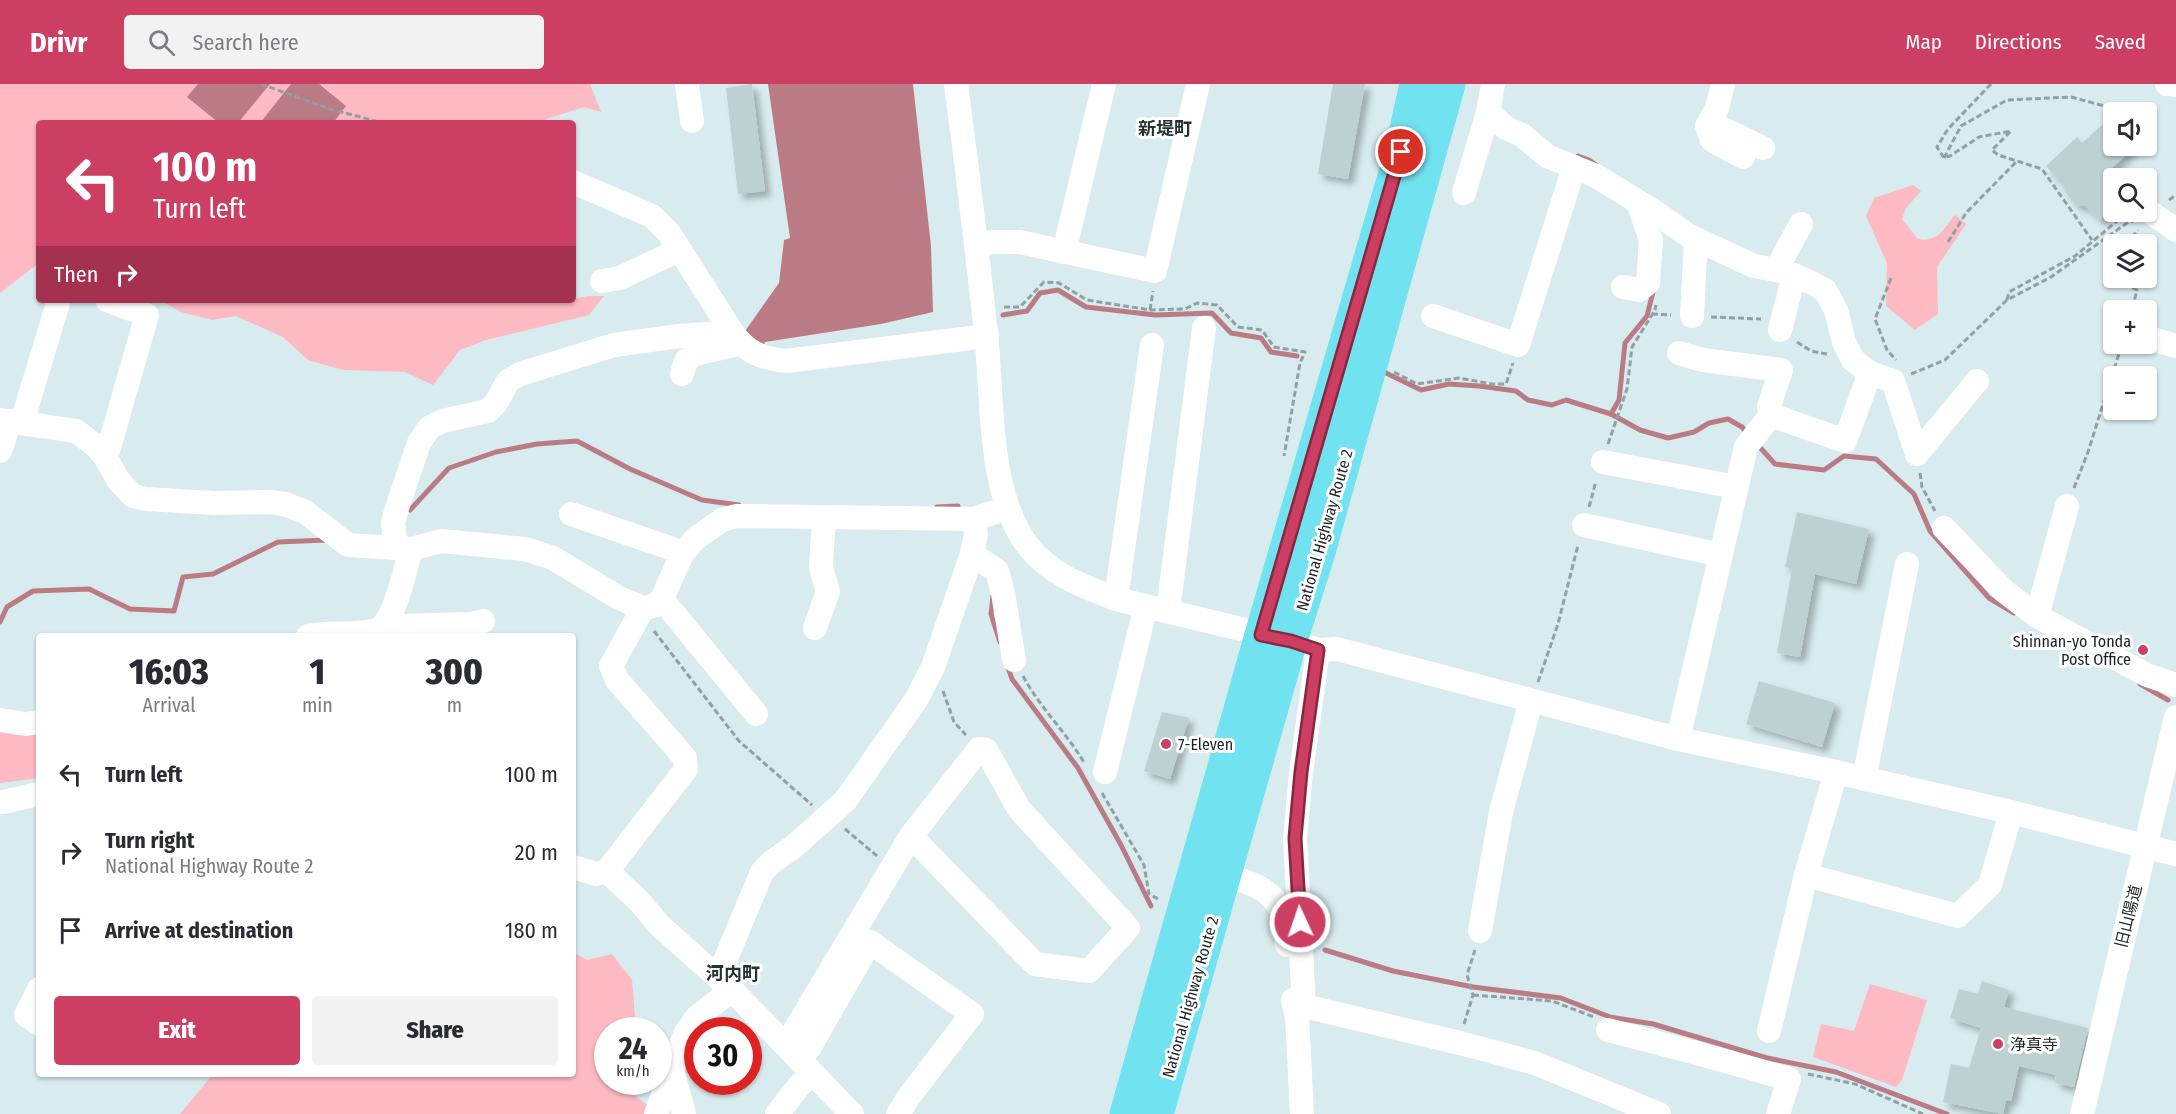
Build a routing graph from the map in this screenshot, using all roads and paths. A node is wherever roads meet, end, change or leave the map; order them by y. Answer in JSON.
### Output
{"nodes":[{"id":1,"x":261,"y":84,"type":"edge"},
{"id":2,"x":687,"y":84,"type":"edge"},
{"id":3,"x":956,"y":84,"type":"edge"},
{"id":4,"x":1104,"y":84,"type":"edge"},
{"id":5,"x":1198,"y":84,"type":"edge"},
{"id":6,"x":1416,"y":84,"type":"edge"},
{"id":7,"x":1449,"y":84,"type":"edge"},
{"id":8,"x":1492,"y":84,"type":"edge"},
{"id":9,"x":1723,"y":84,"type":"edge"},
{"id":10,"x":1991,"y":84,"type":"edge"},
{"id":11,"x":2167,"y":84,"type":"edge"},
{"id":12,"x":2176,"y":85,"type":"edge"},
{"id":13,"x":2103,"y":106,"type":"edge"},
{"id":14,"x":1488,"y":112,"type":"junction"},
{"id":15,"x":372,"y":120,"type":"edge"},
{"id":16,"x":692,"y":121,"type":"dead end"},
{"id":17,"x":1753,"y":153,"type":"dead end"},
{"id":18,"x":1944,"y":158,"type":"junction"},
{"id":19,"x":2017,"y":161,"type":"junction"},
{"id":20,"x":1574,"y":167,"type":"junction"},
{"id":21,"x":576,"y":183,"type":"edge"},
{"id":22,"x":1464,"y":193,"type":"dead end"},
{"id":23,"x":2176,"y":195,"type":"edge"},
{"id":24,"x":1638,"y":202,"type":"junction"},
{"id":25,"x":2157,"y":210,"type":"edge"},
{"id":26,"x":2157,"y":217,"type":"edge"},
{"id":27,"x":2115,"y":222,"type":"edge"},
{"id":28,"x":2130,"y":222,"type":"edge"},
{"id":29,"x":1801,"y":224,"type":"dead end"},
{"id":30,"x":2176,"y":230,"type":"edge"},
{"id":31,"x":1696,"y":240,"type":"junction"},
{"id":32,"x":2092,"y":240,"type":"junction"},
{"id":33,"x":1948,"y":242,"type":"dead end"},
{"id":34,"x":976,"y":245,"type":"junction"},
{"id":35,"x":679,"y":250,"type":"junction"},
{"id":36,"x":1064,"y":252,"type":"junction"},
{"id":37,"x":1785,"y":272,"type":"junction"},
{"id":38,"x":1891,"y":278,"type":"dead end"},
{"id":39,"x":602,"y":281,"type":"dead end"},
{"id":40,"x":1623,"y":287,"type":"dead end"},
{"id":41,"x":2134,"y":288,"type":"edge"},
{"id":42,"x":2007,"y":300,"type":"junction"},
{"id":43,"x":2135,"y":300,"type":"edge"},
{"id":44,"x":58,"y":303,"type":"edge"},
{"id":45,"x":115,"y":303,"type":"edge"},
{"id":46,"x":1652,"y":314,"type":"dead end"},
{"id":47,"x":1434,"y":316,"type":"dead end"},
{"id":48,"x":1692,"y":316,"type":"junction"},
{"id":49,"x":1204,"y":328,"type":"dead end"},
{"id":50,"x":1780,"y":330,"type":"junction"},
{"id":51,"x":987,"y":336,"type":"junction"},
{"id":52,"x":736,"y":338,"type":"junction"},
{"id":53,"x":2157,"y":340,"type":"edge"},
{"id":54,"x":1152,"y":345,"type":"dead end"},
{"id":55,"x":1518,"y":345,"type":"junction"},
{"id":56,"x":2176,"y":346,"type":"edge"},
{"id":57,"x":1679,"y":352,"type":"dead end"},
{"id":58,"x":1850,"y":353,"type":"junction"},
{"id":59,"x":2119,"y":354,"type":"edge"},
{"id":60,"x":1388,"y":368,"type":"dead end"},
{"id":61,"x":1870,"y":373,"type":"junction"},
{"id":62,"x":682,"y":374,"type":"dead end"},
{"id":63,"x":1901,"y":378,"type":"junction"},
{"id":64,"x":1977,"y":381,"type":"dead end"},
{"id":65,"x":1771,"y":415,"type":"junction"},
{"id":66,"x":11,"y":421,"type":"edge"},
{"id":67,"x":0,"y":451,"type":"edge"},
{"id":68,"x":1917,"y":454,"type":"junction"},
{"id":69,"x":106,"y":458,"type":"junction"},
{"id":70,"x":1603,"y":462,"type":"dead end"},
{"id":71,"x":1736,"y":487,"type":"junction"},
{"id":72,"x":2067,"y":506,"type":"joint"},
{"id":73,"x":1007,"y":508,"type":"junction"},
{"id":74,"x":572,"y":514,"type":"dead end"},
{"id":75,"x":824,"y":517,"type":"junction"},
{"id":76,"x":974,"y":519,"type":"junction"},
{"id":77,"x":1584,"y":525,"type":"dead end"},
{"id":78,"x":1944,"y":528,"type":"joint"},
{"id":79,"x":403,"y":548,"type":"junction"},
{"id":80,"x":682,"y":554,"type":"junction"},
{"id":81,"x":972,"y":554,"type":"junction"},
{"id":82,"x":1721,"y":555,"type":"junction"},
{"id":83,"x":1907,"y":564,"type":"dead end"},
{"id":84,"x":1116,"y":599,"type":"junction"},
{"id":85,"x":649,"y":607,"type":"junction"},
{"id":86,"x":1157,"y":609,"type":"junction"},
{"id":87,"x":2037,"y":616,"type":"junction"},
{"id":88,"x":483,"y":621,"type":"dead end"},
{"id":89,"x":815,"y":628,"type":"dead end"},
{"id":90,"x":380,"y":630,"type":"edge"},
{"id":91,"x":344,"y":633,"type":"edge"},
{"id":92,"x":1290,"y":642,"type":"junction"},
{"id":93,"x":1014,"y":660,"type":"joint"},
{"id":94,"x":933,"y":667,"type":"junction"},
{"id":95,"x":2176,"y":685,"type":"edge"},
{"id":96,"x":1532,"y":701,"type":"junction"},
{"id":97,"x":756,"y":714,"type":"dead end"},
{"id":98,"x":2176,"y":717,"type":"edge"},
{"id":99,"x":0,"y":720,"type":"edge"},
{"id":100,"x":36,"y":722,"type":"edge"},
{"id":101,"x":1678,"y":740,"type":"junction"},
{"id":102,"x":979,"y":749,"type":"junction"},
{"id":103,"x":1098,"y":772,"type":"junction"},
{"id":104,"x":1836,"y":772,"type":"junction"},
{"id":105,"x":1864,"y":778,"type":"junction"},
{"id":106,"x":36,"y":795,"type":"edge"},
{"id":107,"x":1,"y":804,"type":"edge"},
{"id":108,"x":2011,"y":812,"type":"junction"},
{"id":109,"x":830,"y":816,"type":"junction"},
{"id":110,"x":911,"y":836,"type":"junction"},
{"id":111,"x":2145,"y":846,"type":"junction"},
{"id":112,"x":2176,"y":854,"type":"edge"},
{"id":113,"x":576,"y":868,"type":"edge"},
{"id":114,"x":892,"y":869,"type":"junction"},
{"id":115,"x":608,"y":871,"type":"junction"},
{"id":116,"x":1210,"y":872,"type":"junction"},
{"id":117,"x":1806,"y":874,"type":"junction"},
{"id":118,"x":1162,"y":901,"type":"dead end"},
{"id":119,"x":1480,"y":931,"type":"joint"},
{"id":120,"x":724,"y":982,"type":"junction"},
{"id":121,"x":36,"y":995,"type":"edge"},
{"id":122,"x":1301,"y":1011,"type":"junction"},
{"id":123,"x":36,"y":1022,"type":"edge"},
{"id":124,"x":1608,"y":1030,"type":"dead end"},
{"id":125,"x":1769,"y":1031,"type":"dead end"},
{"id":126,"x":1460,"y":1043,"type":"junction"},
{"id":127,"x":799,"y":1059,"type":"junction"},
{"id":128,"x":672,"y":1069,"type":"joint"},
{"id":129,"x":663,"y":1095,"type":"edge"},
{"id":130,"x":656,"y":1114,"type":"edge"},
{"id":131,"x":684,"y":1114,"type":"edge"},
{"id":132,"x":777,"y":1114,"type":"edge"},
{"id":133,"x":852,"y":1114,"type":"edge"},
{"id":134,"x":898,"y":1114,"type":"edge"},
{"id":135,"x":1126,"y":1114,"type":"edge"},
{"id":136,"x":1157,"y":1114,"type":"edge"},
{"id":137,"x":1302,"y":1114,"type":"edge"},
{"id":138,"x":1659,"y":1114,"type":"edge"},
{"id":139,"x":1778,"y":1114,"type":"edge"},
{"id":140,"x":2082,"y":1114,"type":"edge"}],
"edges":[{"from":1,"to":15,"type":"path"},
{"from":2,"to":16,"type":"street"},
{"from":3,"to":34,"type":"street"},
{"from":4,"to":36,"type":"street"},
{"from":5,"to":36,"type":"street"},
{"from":6,"to":92,"type":"highway","name":"National Highway Route 2"},
{"from":7,"to":92,"type":"highway","name":"National Highway Route 2"},
{"from":8,"to":14,"type":"street"},
{"from":9,"to":17,"type":"street"},
{"from":10,"to":18,"type":"path"},
{"from":11,"to":12,"type":"street"},
{"from":13,"to":18,"type":"path"},
{"from":14,"to":20,"type":"street"},
{"from":14,"to":22,"type":"street"},
{"from":18,"to":19,"type":"path"},
{"from":19,"to":32,"type":"path"},
{"from":19,"to":33,"type":"path"},
{"from":20,"to":24,"type":"street"},
{"from":20,"to":55,"type":"street"},
{"from":21,"to":35,"type":"street"},
{"from":23,"to":25,"type":"path"},
{"from":24,"to":31,"type":"street"},
{"from":24,"to":40,"type":"street"},
{"from":26,"to":30,"type":"street"},
{"from":27,"to":32,"type":"path"},
{"from":28,"to":42,"type":"path"},
{"from":29,"to":37,"type":"street"},
{"from":31,"to":37,"type":"street"},
{"from":31,"to":48,"type":"street"},
{"from":32,"to":42,"type":"path"},
{"from":34,"to":36,"type":"street"},
{"from":34,"to":51,"type":"street"},
{"from":35,"to":39,"type":"street"},
{"from":35,"to":52,"type":"street"},
{"from":37,"to":50,"type":"street"},
{"from":37,"to":58,"type":"street"},
{"from":38,"to":63,"type":"path"},
{"from":41,"to":43,"type":"path"},
{"from":42,"to":63,"type":"path"},
{"from":44,"to":66,"type":"street"},
{"from":45,"to":69,"type":"street"},
{"from":46,"to":48,"type":"path"},
{"from":47,"to":55,"type":"street"},
{"from":48,"to":50,"type":"path"},
{"from":49,"to":86,"type":"street"},
{"from":50,"to":58,"type":"path"},
{"from":51,"to":52,"type":"street"},
{"from":51,"to":73,"type":"street"},
{"from":52,"to":62,"type":"street"},
{"from":52,"to":79,"type":"street"},
{"from":53,"to":56,"type":"street"},
{"from":54,"to":84,"type":"street"},
{"from":55,"to":60,"type":"path"},
{"from":57,"to":65,"type":"street"},
{"from":58,"to":61,"type":"street"},
{"from":59,"to":72,"type":"path"},
{"from":61,"to":63,"type":"street"},
{"from":61,"to":65,"type":"street"},
{"from":63,"to":68,"type":"street"},
{"from":64,"to":68,"type":"street"},
{"from":65,"to":71,"type":"street"},
{"from":66,"to":67,"type":"street"},
{"from":66,"to":69,"type":"street"},
{"from":68,"to":78,"type":"path"},
{"from":69,"to":79,"type":"street"},
{"from":70,"to":71,"type":"street"},
{"from":71,"to":82,"type":"street"},
{"from":72,"to":87,"type":"street"},
{"from":73,"to":76,"type":"street"},
{"from":73,"to":84,"type":"street"},
{"from":74,"to":80,"type":"street"},
{"from":75,"to":76,"type":"street"},
{"from":75,"to":80,"type":"street"},
{"from":75,"to":89,"type":"street"},
{"from":76,"to":81,"type":"street"},
{"from":77,"to":82,"type":"street"},
{"from":78,"to":87,"type":"street"},
{"from":79,"to":85,"type":"street"},
{"from":79,"to":90,"type":"street"},
{"from":80,"to":85,"type":"street"},
{"from":81,"to":93,"type":"street"},
{"from":81,"to":94,"type":"street"},
{"from":82,"to":101,"type":"street"},
{"from":83,"to":105,"type":"street"},
{"from":84,"to":86,"type":"street"},
{"from":85,"to":97,"type":"street"},
{"from":85,"to":109,"type":"path"},
{"from":85,"to":115,"type":"street"},
{"from":86,"to":92,"type":"street"},
{"from":86,"to":103,"type":"street"},
{"from":87,"to":95,"type":"street"},
{"from":88,"to":90,"type":"street"},
{"from":90,"to":91,"type":"street"},
{"from":92,"to":96,"type":"street"},
{"from":92,"to":116,"type":"highway","name":"National Highway Route 2"},
{"from":92,"to":122,"type":"street"},
{"from":93,"to":103,"type":"path"},
{"from":94,"to":102,"type":"path"},
{"from":94,"to":109,"type":"street"},
{"from":96,"to":101,"type":"street"},
{"from":96,"to":119,"type":"street"},
{"from":98,"to":111,"type":"street","name":"旧山陽道"},
{"from":99,"to":100,"type":"street"},
{"from":101,"to":104,"type":"street"},
{"from":102,"to":110,"type":"street"},
{"from":102,"to":110,"type":"street"},
{"from":103,"to":118,"type":"path"},
{"from":104,"to":105,"type":"street"},
{"from":104,"to":117,"type":"street"},
{"from":105,"to":108,"type":"street"},
{"from":106,"to":107,"type":"street"},
{"from":108,"to":111,"type":"street"},
{"from":108,"to":117,"type":"street"},
{"from":109,"to":114,"type":"path"},
{"from":109,"to":120,"type":"street"},
{"from":110,"to":114,"type":"street"},
{"from":111,"to":112,"type":"street"},
{"from":111,"to":140,"type":"street","name":"旧山陽道"},
{"from":113,"to":115,"type":"street"},
{"from":114,"to":127,"type":"street"},
{"from":115,"to":120,"type":"street"},
{"from":116,"to":122,"type":"street"},
{"from":116,"to":135,"type":"highway","name":"National Highway Route 2"},
{"from":116,"to":136,"type":"highway","name":"National Highway Route 2"},
{"from":117,"to":125,"type":"street"},
{"from":119,"to":126,"type":"path"},
{"from":120,"to":127,"type":"street"},
{"from":120,"to":128,"type":"street"},
{"from":121,"to":123,"type":"street"},
{"from":122,"to":126,"type":"street"},
{"from":122,"to":137,"type":"street"},
{"from":124,"to":139,"type":"street"},
{"from":126,"to":138,"type":"street"},
{"from":127,"to":132,"type":"street"},
{"from":127,"to":133,"type":"street"},
{"from":127,"to":134,"type":"street"},
{"from":128,"to":131,"type":"street"},
{"from":129,"to":130,"type":"street"}]}
